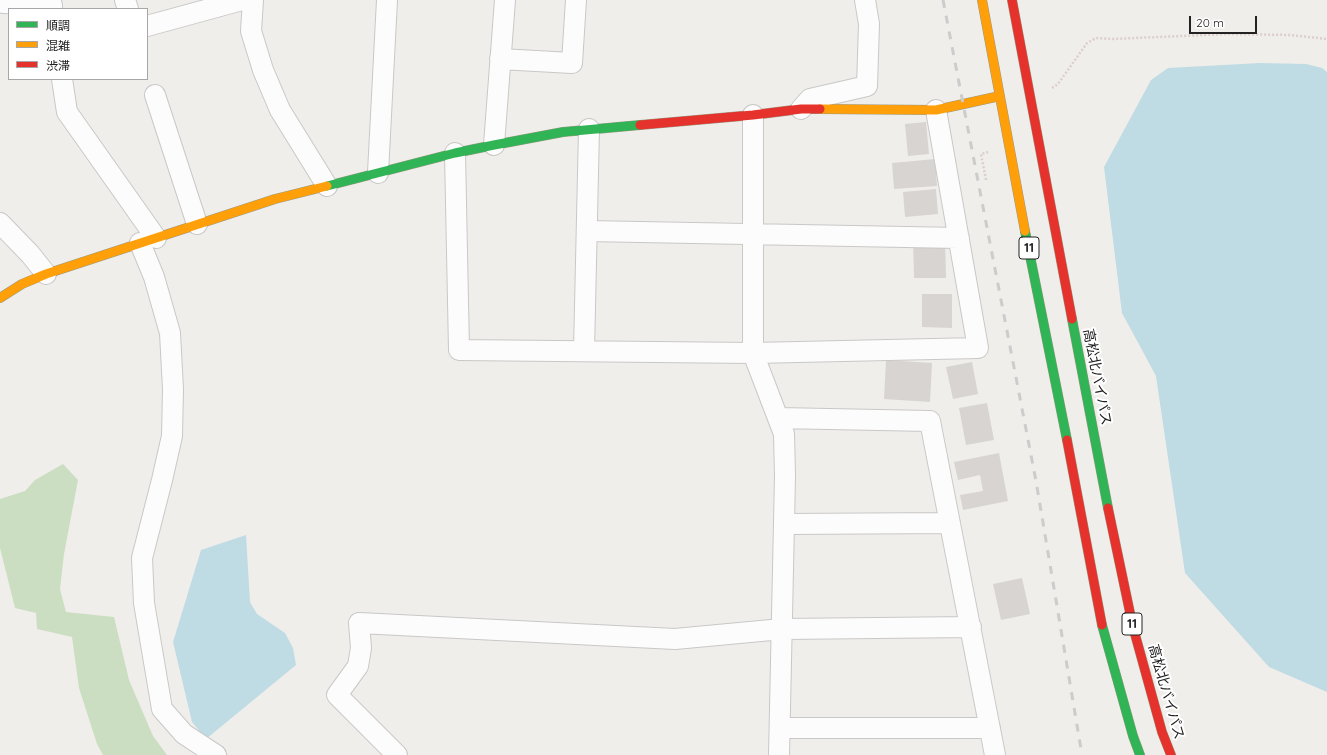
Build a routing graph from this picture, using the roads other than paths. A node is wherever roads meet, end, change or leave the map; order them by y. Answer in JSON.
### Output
{"nodes":[{"id":1,"x":242,"y":0,"type":"edge"},
{"id":2,"x":253,"y":0,"type":"edge"},
{"id":3,"x":387,"y":0,"type":"edge"},
{"id":4,"x":505,"y":0,"type":"edge"},
{"id":5,"x":576,"y":0,"type":"edge"},
{"id":6,"x":865,"y":0,"type":"edge"},
{"id":7,"x":982,"y":0,"type":"edge"},
{"id":8,"x":1012,"y":0,"type":"edge"},
{"id":9,"x":0,"y":1,"type":"edge"},
{"id":10,"x":52,"y":8,"type":"edge"},
{"id":11,"x":148,"y":26,"type":"edge"},
{"id":12,"x":500,"y":59,"type":"junction"},
{"id":13,"x":62,"y":80,"type":"edge"},
{"id":14,"x":155,"y":95,"type":"dead end"},
{"id":15,"x":1000,"y":96,"type":"junction"},
{"id":16,"x":801,"y":109,"type":"junction"},
{"id":17,"x":936,"y":110,"type":"junction"},
{"id":18,"x":753,"y":115,"type":"junction"},
{"id":19,"x":589,"y":129,"type":"junction"},
{"id":20,"x":494,"y":145,"type":"junction"},
{"id":21,"x":455,"y":153,"type":"junction"},
{"id":22,"x":378,"y":173,"type":"junction"},
{"id":23,"x":327,"y":186,"type":"junction"},
{"id":24,"x":0,"y":223,"type":"edge"},
{"id":25,"x":197,"y":224,"type":"junction"},
{"id":26,"x":587,"y":231,"type":"junction"},
{"id":27,"x":753,"y":234,"type":"junction"},
{"id":28,"x":959,"y":238,"type":"junction"},
{"id":29,"x":148,"y":240,"type":"junction"},
{"id":30,"x":46,"y":274,"type":"junction"},
{"id":31,"x":0,"y":298,"type":"edge"},
{"id":32,"x":584,"y":351,"type":"junction"},
{"id":33,"x":753,"y":353,"type":"junction"},
{"id":34,"x":778,"y":418,"type":"junction"},
{"id":35,"x":950,"y":523,"type":"junction"},
{"id":36,"x":784,"y":524,"type":"junction"},
{"id":37,"x":971,"y":627,"type":"junction"},
{"id":38,"x":782,"y":629,"type":"junction"},
{"id":39,"x":780,"y":728,"type":"junction"},
{"id":40,"x":990,"y":728,"type":"junction"},
{"id":41,"x":216,"y":755,"type":"edge"},
{"id":42,"x":397,"y":755,"type":"edge"},
{"id":43,"x":779,"y":755,"type":"edge"},
{"id":44,"x":995,"y":755,"type":"edge"},
{"id":45,"x":1140,"y":755,"type":"edge"},
{"id":46,"x":1170,"y":755,"type":"edge"}],
"edges":[{"from":1,"to":11,"type":"street"},
{"from":2,"to":23,"type":"street"},
{"from":3,"to":22,"type":"street"},
{"from":4,"to":12,"type":"street"},
{"from":5,"to":12,"type":"street"},
{"from":6,"to":16,"type":"street"},
{"from":7,"to":15,"type":"main road","number":"11"},
{"from":8,"to":46,"type":"main road","name":"高松北バイパス","number":"11"},
{"from":9,"to":10,"type":"street"},
{"from":12,"to":20,"type":"street"},
{"from":13,"to":29,"type":"street"},
{"from":14,"to":25,"type":"street"},
{"from":15,"to":17,"type":"main road"},
{"from":15,"to":45,"type":"main road","number":"11"},
{"from":16,"to":17,"type":"main road"},
{"from":16,"to":18,"type":"main road"},
{"from":17,"to":28,"type":"street"},
{"from":18,"to":19,"type":"main road"},
{"from":18,"to":27,"type":"street"},
{"from":19,"to":20,"type":"main road"},
{"from":19,"to":26,"type":"street"},
{"from":20,"to":21,"type":"main road"},
{"from":21,"to":22,"type":"main road"},
{"from":21,"to":32,"type":"street"},
{"from":22,"to":23,"type":"main road"},
{"from":23,"to":25,"type":"main road"},
{"from":24,"to":30,"type":"street"},
{"from":25,"to":29,"type":"main road"},
{"from":26,"to":27,"type":"street"},
{"from":26,"to":32,"type":"street"},
{"from":27,"to":28,"type":"street"},
{"from":27,"to":33,"type":"street"},
{"from":28,"to":33,"type":"street"},
{"from":29,"to":30,"type":"main road"},
{"from":29,"to":41,"type":"street"},
{"from":30,"to":31,"type":"main road"},
{"from":32,"to":33,"type":"street"},
{"from":33,"to":34,"type":"street"},
{"from":34,"to":35,"type":"street"},
{"from":34,"to":36,"type":"street"},
{"from":35,"to":36,"type":"street"},
{"from":35,"to":37,"type":"street"},
{"from":36,"to":38,"type":"street"},
{"from":37,"to":38,"type":"street"},
{"from":37,"to":40,"type":"street"},
{"from":38,"to":39,"type":"street"},
{"from":38,"to":42,"type":"street"},
{"from":39,"to":40,"type":"street"},
{"from":39,"to":43,"type":"street"},
{"from":40,"to":44,"type":"street"}]}
